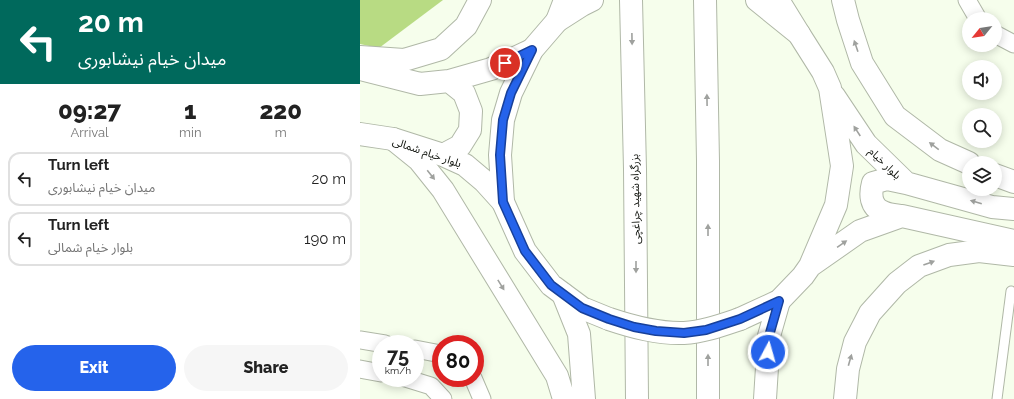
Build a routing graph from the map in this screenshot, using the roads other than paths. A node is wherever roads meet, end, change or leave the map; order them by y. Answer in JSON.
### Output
{"nodes":[{"id":1,"x":480,"y":0,"type":"edge"},
{"id":2,"x":565,"y":0,"type":"edge"},
{"id":3,"x":592,"y":0,"type":"edge"},
{"id":4,"x":631,"y":0,"type":"edge"},
{"id":5,"x":705,"y":0,"type":"edge"},
{"id":6,"x":757,"y":0,"type":"edge"},
{"id":7,"x":778,"y":0,"type":"edge"},
{"id":8,"x":843,"y":0,"type":"edge"},
{"id":9,"x":967,"y":0,"type":"edge"},
{"id":10,"x":974,"y":12,"type":"edge"},
{"id":11,"x":557,"y":21,"type":"junction"},
{"id":12,"x":799,"y":34,"type":"junction"},
{"id":13,"x":1002,"y":38,"type":"edge"},
{"id":14,"x":1014,"y":44,"type":"edge"},
{"id":15,"x":532,"y":50,"type":"junction"},
{"id":16,"x":360,"y":57,"type":"edge"},
{"id":17,"x":360,"y":69,"type":"edge"},
{"id":18,"x":449,"y":81,"type":"junction"},
{"id":19,"x":830,"y":88,"type":"junction"},
{"id":20,"x":360,"y":134,"type":"edge"},
{"id":21,"x":392,"y":139,"type":"junction"},
{"id":22,"x":443,"y":155,"type":"junction"},
{"id":23,"x":962,"y":160,"type":"edge"},
{"id":24,"x":1002,"y":178,"type":"edge"},
{"id":25,"x":1014,"y":182,"type":"edge"},
{"id":26,"x":906,"y":183,"type":"junction"},
{"id":27,"x":503,"y":202,"type":"junction"},
{"id":28,"x":1014,"y":209,"type":"edge"},
{"id":29,"x":902,"y":216,"type":"junction"},
{"id":30,"x":1014,"y":241,"type":"edge"},
{"id":31,"x":1014,"y":255,"type":"edge"},
{"id":32,"x":810,"y":266,"type":"junction"},
{"id":33,"x":1011,"y":291,"type":"dead end"},
{"id":34,"x":563,"y":294,"type":"junction"},
{"id":35,"x":779,"y":301,"type":"junction"},
{"id":36,"x":360,"y":340,"type":"edge"},
{"id":37,"x":372,"y":342,"type":"edge"},
{"id":38,"x":360,"y":369,"type":"edge"},
{"id":39,"x":372,"y":371,"type":"edge"},
{"id":40,"x":424,"y":384,"type":"edge"},
{"id":41,"x":477,"y":387,"type":"edge"},
{"id":42,"x":443,"y":399,"type":"edge"},
{"id":43,"x":482,"y":399,"type":"edge"},
{"id":44,"x":564,"y":399,"type":"edge"},
{"id":45,"x":584,"y":399,"type":"edge"},
{"id":46,"x":637,"y":399,"type":"edge"},
{"id":47,"x":708,"y":399,"type":"edge"},
{"id":48,"x":764,"y":399,"type":"edge"},
{"id":49,"x":845,"y":399,"type":"edge"},
{"id":50,"x":997,"y":399,"type":"edge"}],
"edges":[{"from":1,"to":16,"type":"main road"},
{"from":2,"to":11,"type":"main road"},
{"from":3,"to":11,"type":"main road"},
{"from":4,"to":46,"type":"main road","name":"بزرگراه شهید چراغچی","one_way":true},
{"from":47,"to":5,"type":"main road","one_way":true},
{"from":6,"to":12,"type":"main road"},
{"from":7,"to":12,"type":"main road"},
{"from":23,"to":8,"type":"main road","one_way":true},
{"from":9,"to":10,"type":"street"},
{"from":11,"to":15,"type":"main road"},
{"from":12,"to":19,"type":"main road"},
{"from":13,"to":14,"type":"street"},
{"from":15,"to":18,"type":"main road"},
{"from":15,"to":27,"type":"main road"},
{"from":17,"to":18,"type":"main road"},
{"from":18,"to":22,"type":"main road"},
{"from":26,"to":19,"type":"main road","name":"بلوار خیام","one_way":true},
{"from":19,"to":32,"type":"main road"},
{"from":20,"to":21,"type":"main road","name":"بلوار خیام شمالی"},
{"from":21,"to":22,"type":"main road","name":"بلوار خیام شمالی"},
{"from":21,"to":44,"type":"main road","one_way":true},
{"from":22,"to":27,"type":"main road","name":"بلوار خیام شمالی"},
{"from":24,"to":25,"type":"main road"},
{"from":28,"to":26,"type":"main road","name":"بلوار خیام","one_way":true},
{"from":26,"to":29,"type":"main road"},
{"from":27,"to":34,"type":"main road"},
{"from":29,"to":30,"type":"main road"},
{"from":32,"to":29,"type":"main road","one_way":true},
{"from":49,"to":31,"type":"main road","one_way":true},
{"from":32,"to":35,"type":"main road"},
{"from":33,"to":50,"type":"lane"},
{"from":34,"to":35,"type":"main road","bridge":true},
{"from":34,"to":45,"type":"main road"},
{"from":35,"to":48,"type":"main road"},
{"from":36,"to":37,"type":"street"},
{"from":38,"to":39,"type":"street"},
{"from":40,"to":42,"type":"street"},
{"from":41,"to":43,"type":"street"}]}
